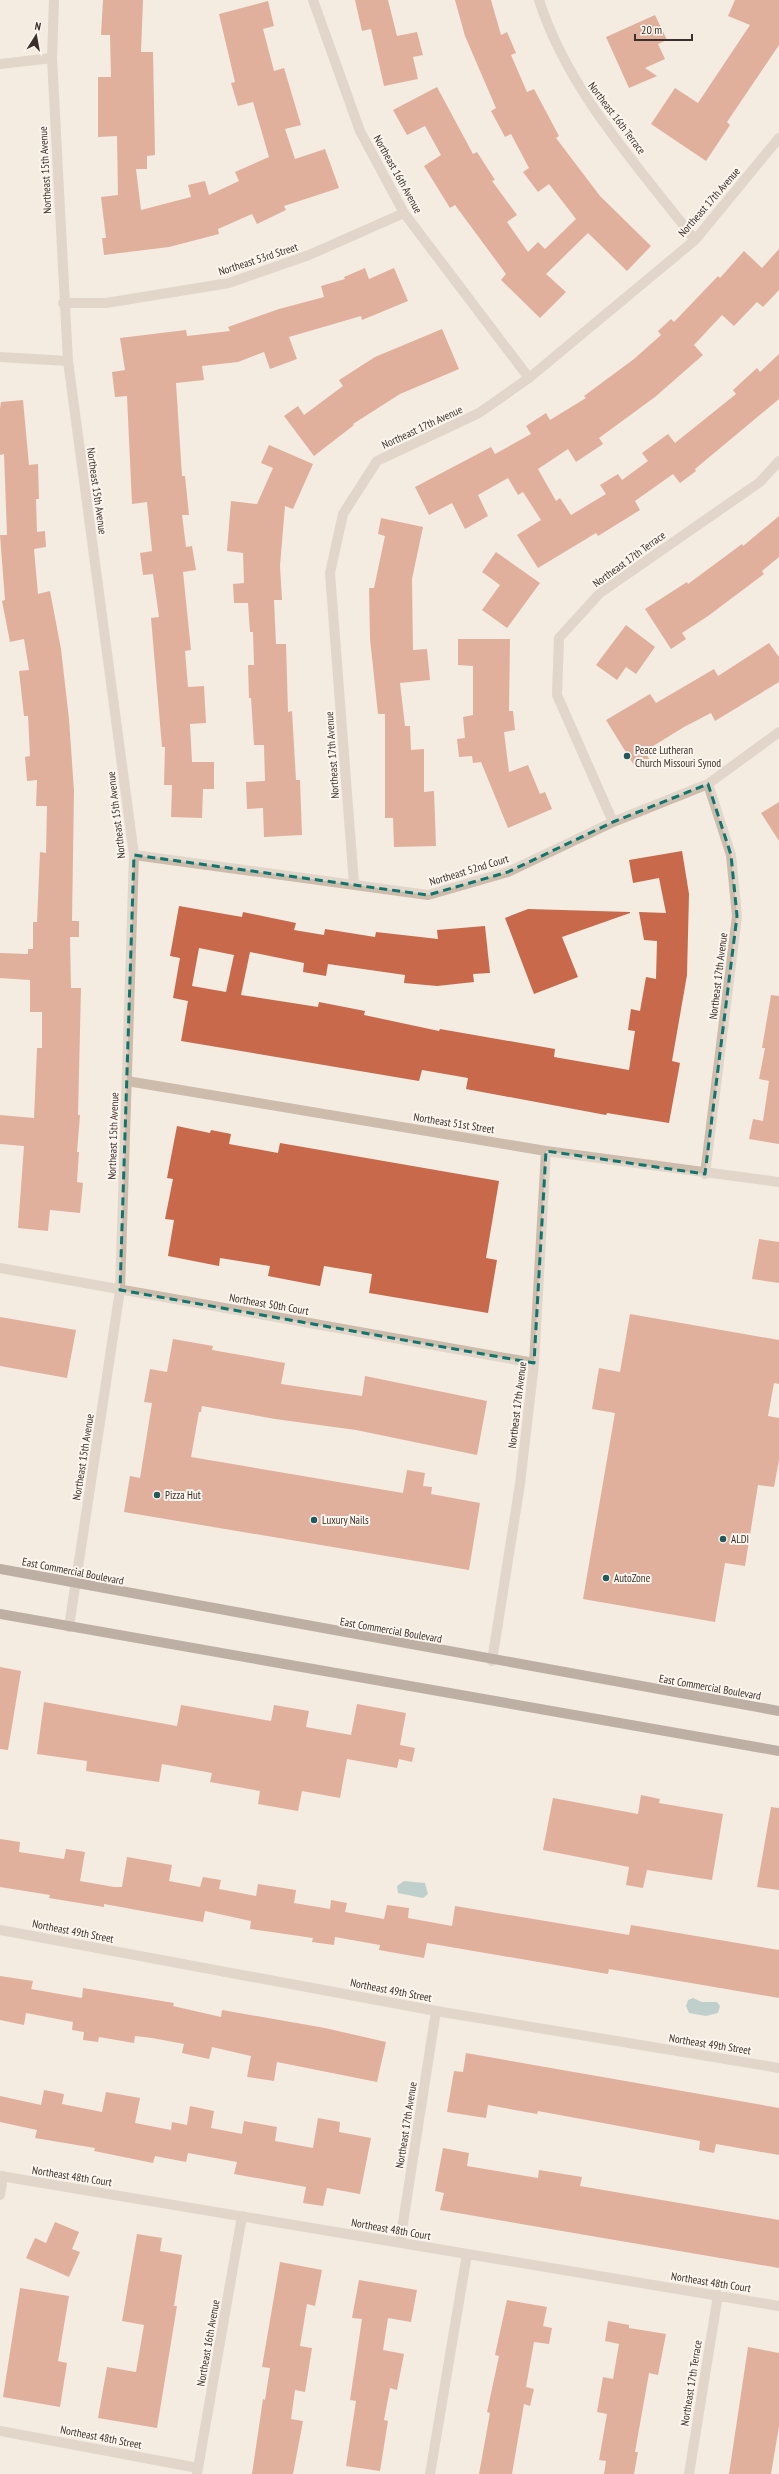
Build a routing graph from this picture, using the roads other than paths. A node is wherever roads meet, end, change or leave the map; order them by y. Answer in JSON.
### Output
{"nodes":[{"id":1,"x":54,"y":0,"type":"edge"},
{"id":2,"x":313,"y":0,"type":"edge"},
{"id":3,"x":538,"y":0,"type":"edge"},
{"id":4,"x":52,"y":58,"type":"junction"},
{"id":5,"x":0,"y":64,"type":"edge"},
{"id":6,"x":779,"y":138,"type":"edge"},
{"id":7,"x":404,"y":213,"type":"junction"},
{"id":8,"x":695,"y":240,"type":"junction"},
{"id":9,"x":63,"y":303,"type":"junction"},
{"id":10,"x":0,"y":356,"type":"edge"},
{"id":11,"x":68,"y":361,"type":"junction"},
{"id":12,"x":529,"y":378,"type":"junction"},
{"id":13,"x":779,"y":462,"type":"edge"},
{"id":14,"x":779,"y":732,"type":"edge"},
{"id":15,"x":708,"y":784,"type":"junction"},
{"id":16,"x":613,"y":822,"type":"junction"},
{"id":17,"x":134,"y":855,"type":"junction"},
{"id":18,"x":354,"y":884,"type":"junction"},
{"id":19,"x":126,"y":1081,"type":"junction"},
{"id":20,"x":546,"y":1151,"type":"junction"},
{"id":21,"x":705,"y":1174,"type":"junction"},
{"id":22,"x":779,"y":1182,"type":"edge"},
{"id":23,"x":0,"y":1268,"type":"edge"},
{"id":24,"x":120,"y":1290,"type":"junction"},
{"id":25,"x":534,"y":1363,"type":"junction"},
{"id":26,"x":0,"y":1569,"type":"edge"},
{"id":27,"x":75,"y":1584,"type":"junction"},
{"id":28,"x":0,"y":1614,"type":"edge"},
{"id":29,"x":69,"y":1627,"type":"junction"},
{"id":30,"x":492,"y":1661,"type":"junction"},
{"id":31,"x":779,"y":1711,"type":"edge"},
{"id":32,"x":779,"y":1751,"type":"edge"},
{"id":33,"x":0,"y":1930,"type":"edge"},
{"id":34,"x":436,"y":2011,"type":"junction"},
{"id":35,"x":779,"y":2068,"type":"edge"},
{"id":36,"x":1,"y":2176,"type":"edge"},
{"id":37,"x":0,"y":2196,"type":"edge"},
{"id":38,"x":242,"y":2216,"type":"junction"},
{"id":39,"x":400,"y":2242,"type":"junction"},
{"id":40,"x":466,"y":2254,"type":"junction"},
{"id":41,"x":718,"y":2296,"type":"junction"},
{"id":42,"x":779,"y":2306,"type":"edge"},
{"id":43,"x":0,"y":2431,"type":"edge"},
{"id":44,"x":198,"y":2471,"type":"edge"},
{"id":45,"x":430,"y":2474,"type":"edge"},
{"id":46,"x":689,"y":2474,"type":"edge"}],
"edges":[{"from":1,"to":4,"type":"street","name":"Northeast 15th Avenue"},
{"from":2,"to":7,"type":"street","name":"Northeast 16th Avenue"},
{"from":3,"to":8,"type":"street","name":"Northeast 16th Terrace"},
{"from":4,"to":5,"type":"street"},
{"from":4,"to":9,"type":"street","name":"Northeast 15th Avenue"},
{"from":6,"to":8,"type":"street","name":"Northeast 17th Avenue"},
{"from":7,"to":9,"type":"street","name":"Northeast 53rd Street"},
{"from":7,"to":12,"type":"street","name":"Northeast 16th Avenue"},
{"from":8,"to":12,"type":"street","name":"Northeast 17th Avenue"},
{"from":9,"to":11,"type":"street","name":"Northeast 15th Avenue"},
{"from":10,"to":11,"type":"street"},
{"from":11,"to":17,"type":"street","name":"Northeast 15th Avenue"},
{"from":12,"to":18,"type":"street","name":"Northeast 17th Avenue"},
{"from":13,"to":16,"type":"street","name":"Northeast 17th Terrace"},
{"from":14,"to":15,"type":"street","name":"Northeast 52nd Court"},
{"from":15,"to":16,"type":"street","name":"Northeast 52nd Court"},
{"from":15,"to":21,"type":"street","name":"Northeast 17th Avenue"},
{"from":16,"to":18,"type":"street","name":"Northeast 52nd Court"},
{"from":17,"to":18,"type":"street","name":"Northeast 52nd Court"},
{"from":17,"to":19,"type":"street","name":"Northeast 15th Avenue"},
{"from":19,"to":20,"type":"street","name":"Northeast 51st Street"},
{"from":19,"to":24,"type":"street","name":"Northeast 15th Avenue"},
{"from":20,"to":21,"type":"street","name":"Northeast 51st Street"},
{"from":20,"to":25,"type":"street","name":"Northeast 17th Avenue"},
{"from":21,"to":22,"type":"street","name":"Northeast 51st Street"},
{"from":23,"to":24,"type":"street","name":"Northeast 50th Court"},
{"from":24,"to":25,"type":"street","name":"Northeast 50th Court"},
{"from":24,"to":27,"type":"street","name":"Northeast 15th Avenue"},
{"from":25,"to":30,"type":"street","name":"Northeast 17th Avenue"},
{"from":26,"to":27,"type":"main road","name":"East Commercial Boulevard"},
{"from":27,"to":29,"type":"street","name":"Northeast 15th Avenue"},
{"from":27,"to":30,"type":"main road","name":"East Commercial Boulevard"},
{"from":28,"to":29,"type":"main road"},
{"from":29,"to":32,"type":"main road"},
{"from":30,"to":31,"type":"main road","name":"East Commercial Boulevard"},
{"from":33,"to":34,"type":"street","name":"Northeast 49th Street"},
{"from":34,"to":35,"type":"street","name":"Northeast 49th Street"},
{"from":34,"to":39,"type":"street","name":"Northeast 17th Avenue"},
{"from":36,"to":37,"type":"street"},
{"from":36,"to":38,"type":"street","name":"Northeast 48th Court"},
{"from":38,"to":39,"type":"street","name":"Northeast 48th Court"},
{"from":38,"to":44,"type":"street","name":"Northeast 16th Avenue"},
{"from":39,"to":40,"type":"street","name":"Northeast 48th Court"},
{"from":40,"to":41,"type":"street","name":"Northeast 48th Court"},
{"from":40,"to":45,"type":"street"},
{"from":41,"to":42,"type":"street","name":"Northeast 48th Court"},
{"from":41,"to":46,"type":"street","name":"Northeast 17th Terrace"},
{"from":43,"to":44,"type":"street","name":"Northeast 48th Street"}]}
